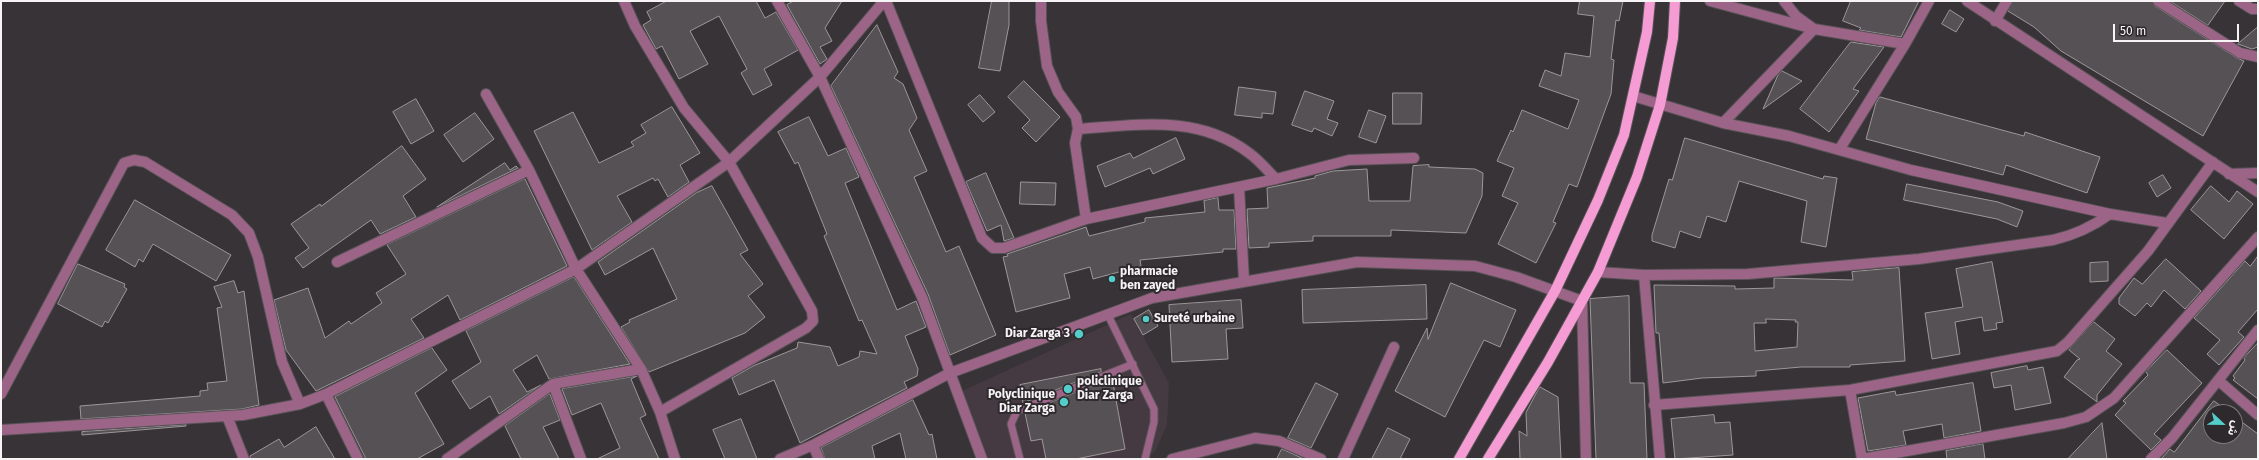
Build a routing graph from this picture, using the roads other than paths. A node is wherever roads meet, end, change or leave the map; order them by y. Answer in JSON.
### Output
{"nodes":[{"id":1,"x":624,"y":1,"type":"edge"},
{"id":2,"x":777,"y":1,"type":"edge"},
{"id":3,"x":885,"y":1,"type":"edge"},
{"id":4,"x":1041,"y":1,"type":"edge"},
{"id":5,"x":1650,"y":1,"type":"edge"},
{"id":6,"x":1675,"y":1,"type":"edge"},
{"id":7,"x":1710,"y":1,"type":"edge"},
{"id":8,"x":1784,"y":1,"type":"edge"},
{"id":9,"x":1929,"y":1,"type":"edge"},
{"id":10,"x":1967,"y":1,"type":"edge"},
{"id":11,"x":2007,"y":1,"type":"edge"},
{"id":12,"x":2158,"y":1,"type":"edge"},
{"id":13,"x":2239,"y":1,"type":"edge"},
{"id":14,"x":2258,"y":9,"type":"edge"},
{"id":15,"x":1995,"y":21,"type":"junction"},
{"id":16,"x":1814,"y":29,"type":"junction"},
{"id":17,"x":1905,"y":44,"type":"junction"},
{"id":18,"x":2258,"y":57,"type":"edge"},
{"id":19,"x":820,"y":77,"type":"junction"},
{"id":20,"x":486,"y":94,"type":"dead end"},
{"id":21,"x":1633,"y":96,"type":"junction"},
{"id":22,"x":1660,"y":105,"type":"junction"},
{"id":23,"x":1723,"y":123,"type":"junction"},
{"id":24,"x":1078,"y":129,"type":"junction"},
{"id":25,"x":1839,"y":150,"type":"junction"},
{"id":26,"x":1414,"y":158,"type":"dead end"},
{"id":27,"x":729,"y":162,"type":"junction"},
{"id":28,"x":2213,"y":162,"type":"junction"},
{"id":29,"x":529,"y":170,"type":"junction"},
{"id":30,"x":2258,"y":173,"type":"edge"},
{"id":31,"x":2228,"y":174,"type":"junction"},
{"id":32,"x":1276,"y":179,"type":"junction"},
{"id":33,"x":1239,"y":187,"type":"junction"},
{"id":34,"x":2258,"y":192,"type":"edge"},
{"id":35,"x":2110,"y":214,"type":"junction"},
{"id":36,"x":1086,"y":219,"type":"junction"},
{"id":37,"x":2168,"y":223,"type":"junction"},
{"id":38,"x":2258,"y":237,"type":"edge"},
{"id":39,"x":337,"y":262,"type":"dead end"},
{"id":40,"x":576,"y":269,"type":"junction"},
{"id":41,"x":1598,"y":272,"type":"junction"},
{"id":42,"x":1644,"y":275,"type":"junction"},
{"id":43,"x":1244,"y":281,"type":"junction"},
{"id":44,"x":1554,"y":291,"type":"junction"},
{"id":45,"x":1582,"y":301,"type":"junction"},
{"id":46,"x":1108,"y":315,"type":"junction"},
{"id":47,"x":2258,"y":330,"type":"edge"},
{"id":48,"x":1394,"y":347,"type":"dead end"},
{"id":49,"x":1133,"y":364,"type":"junction"},
{"id":50,"x":641,"y":369,"type":"junction"},
{"id":51,"x":950,"y":373,"type":"junction"},
{"id":52,"x":2219,"y":381,"type":"junction"},
{"id":53,"x":553,"y":384,"type":"junction"},
{"id":54,"x":1850,"y":390,"type":"junction"},
{"id":55,"x":1,"y":394,"type":"edge"},
{"id":56,"x":326,"y":394,"type":"junction"},
{"id":57,"x":300,"y":404,"type":"junction"},
{"id":58,"x":1654,"y":405,"type":"junction"},
{"id":59,"x":660,"y":412,"type":"junction"},
{"id":60,"x":2258,"y":415,"type":"edge"},
{"id":61,"x":227,"y":416,"type":"junction"},
{"id":62,"x":1,"y":430,"type":"edge"},
{"id":63,"x":813,"y":445,"type":"junction"},
{"id":64,"x":244,"y":459,"type":"edge"},
{"id":65,"x":358,"y":459,"type":"edge"},
{"id":66,"x":447,"y":459,"type":"edge"},
{"id":67,"x":581,"y":459,"type":"edge"},
{"id":68,"x":675,"y":459,"type":"edge"},
{"id":69,"x":780,"y":459,"type":"edge"},
{"id":70,"x":819,"y":459,"type":"edge"},
{"id":71,"x":982,"y":459,"type":"edge"},
{"id":72,"x":1020,"y":459,"type":"edge"},
{"id":73,"x":1145,"y":459,"type":"edge"},
{"id":74,"x":1172,"y":459,"type":"edge"},
{"id":75,"x":1321,"y":459,"type":"edge"},
{"id":76,"x":1343,"y":459,"type":"edge"},
{"id":77,"x":1459,"y":459,"type":"edge"},
{"id":78,"x":1488,"y":459,"type":"edge"},
{"id":79,"x":1586,"y":459,"type":"edge"},
{"id":80,"x":1660,"y":459,"type":"edge"},
{"id":81,"x":1862,"y":459,"type":"edge"},
{"id":82,"x":2151,"y":459,"type":"edge"}],
"edges":[{"from":1,"to":27,"type":"street"},
{"from":2,"to":19,"type":"street"},
{"from":3,"to":19,"type":"street"},
{"from":3,"to":36,"type":"street"},
{"from":4,"to":24,"type":"street"},
{"from":5,"to":21,"type":"main road"},
{"from":6,"to":22,"type":"main road"},
{"from":7,"to":16,"type":"street"},
{"from":8,"to":16,"type":"street"},
{"from":9,"to":17,"type":"street"},
{"from":10,"to":15,"type":"street"},
{"from":11,"to":15,"type":"street"},
{"from":12,"to":18,"type":"street"},
{"from":13,"to":14,"type":"street"},
{"from":15,"to":28,"type":"street"},
{"from":16,"to":17,"type":"street"},
{"from":16,"to":23,"type":"street"},
{"from":17,"to":25,"type":"street"},
{"from":19,"to":27,"type":"street"},
{"from":19,"to":51,"type":"street"},
{"from":20,"to":29,"type":"street"},
{"from":21,"to":22,"type":"street"},
{"from":21,"to":44,"type":"main road"},
{"from":22,"to":23,"type":"street"},
{"from":22,"to":41,"type":"main road"},
{"from":23,"to":25,"type":"street"},
{"from":24,"to":32,"type":"street"},
{"from":24,"to":36,"type":"street"},
{"from":25,"to":35,"type":"street"},
{"from":26,"to":32,"type":"street"},
{"from":27,"to":40,"type":"street"},
{"from":27,"to":59,"type":"street"},
{"from":28,"to":31,"type":"street"},
{"from":28,"to":37,"type":"street"},
{"from":29,"to":39,"type":"street"},
{"from":29,"to":40,"type":"street"},
{"from":30,"to":31,"type":"street"},
{"from":31,"to":34,"type":"street"},
{"from":32,"to":33,"type":"street"},
{"from":33,"to":36,"type":"street"},
{"from":33,"to":43,"type":"street"},
{"from":35,"to":37,"type":"street"},
{"from":35,"to":42,"type":"street"},
{"from":37,"to":54,"type":"street"},
{"from":38,"to":81,"type":"street"},
{"from":40,"to":50,"type":"street"},
{"from":40,"to":56,"type":"street"},
{"from":41,"to":42,"type":"street"},
{"from":41,"to":45,"type":"main road"},
{"from":42,"to":58,"type":"street"},
{"from":43,"to":44,"type":"street"},
{"from":43,"to":46,"type":"street"},
{"from":44,"to":45,"type":"street"},
{"from":44,"to":77,"type":"main road"},
{"from":45,"to":78,"type":"main road"},
{"from":45,"to":79,"type":"street"},
{"from":46,"to":49,"type":"lane"},
{"from":46,"to":51,"type":"street"},
{"from":47,"to":52,"type":"street"},
{"from":48,"to":76,"type":"street"},
{"from":49,"to":72,"type":"lane"},
{"from":49,"to":73,"type":"lane"},
{"from":50,"to":53,"type":"street"},
{"from":50,"to":59,"type":"street"},
{"from":51,"to":63,"type":"street"},
{"from":51,"to":71,"type":"street"},
{"from":52,"to":60,"type":"street"},
{"from":52,"to":82,"type":"street"},
{"from":53,"to":66,"type":"street"},
{"from":53,"to":67,"type":"street"},
{"from":54,"to":58,"type":"street"},
{"from":54,"to":81,"type":"street"},
{"from":55,"to":57,"type":"street"},
{"from":56,"to":57,"type":"street"},
{"from":56,"to":65,"type":"street"},
{"from":57,"to":61,"type":"street"},
{"from":58,"to":80,"type":"street"},
{"from":59,"to":68,"type":"street"},
{"from":61,"to":62,"type":"street"},
{"from":61,"to":64,"type":"street"},
{"from":63,"to":69,"type":"street"},
{"from":63,"to":70,"type":"street"},
{"from":74,"to":75,"type":"street"}]}
